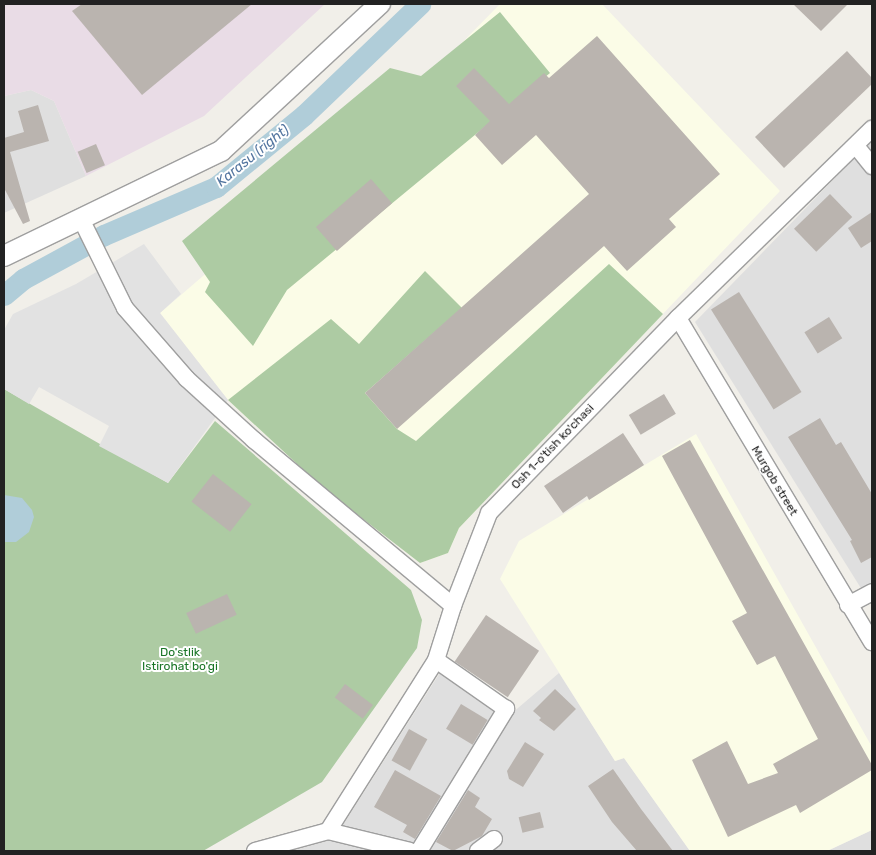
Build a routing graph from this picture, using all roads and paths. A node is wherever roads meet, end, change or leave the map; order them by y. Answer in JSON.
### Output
{"nodes":[{"id":1,"x":380,"y":4,"type":"edge"},
{"id":2,"x":872,"y":129,"type":"edge"},
{"id":3,"x":856,"y":146,"type":"junction"},
{"id":4,"x":872,"y":166,"type":"edge"},
{"id":5,"x":82,"y":223,"type":"junction"},
{"id":6,"x":4,"y":256,"type":"edge"},
{"id":7,"x":678,"y":318,"type":"junction"},
{"id":8,"x":872,"y":592,"type":"edge"},
{"id":9,"x":848,"y":605,"type":"junction"},
{"id":10,"x":453,"y":606,"type":"junction"},
{"id":11,"x":872,"y":642,"type":"edge"},
{"id":12,"x":436,"y":660,"type":"junction"},
{"id":13,"x":328,"y":831,"type":"junction"},
{"id":14,"x":494,"y":839,"type":"dead end"},
{"id":15,"x":255,"y":851,"type":"edge"},
{"id":16,"x":410,"y":851,"type":"edge"},
{"id":17,"x":419,"y":851,"type":"edge"},
{"id":18,"x":478,"y":851,"type":"edge"}],
"edges":[{"from":1,"to":5,"type":"street"},
{"from":2,"to":3,"type":"street","name":"Osh 1-o'tish ko'chasi"},
{"from":3,"to":4,"type":"street"},
{"from":3,"to":7,"type":"street","name":"Osh 1-o'tish ko'chasi"},
{"from":5,"to":6,"type":"street"},
{"from":5,"to":10,"type":"street"},
{"from":7,"to":9,"type":"street","name":"Murgob street"},
{"from":7,"to":10,"type":"street","name":"Osh 1-o'tish ko'chasi"},
{"from":8,"to":9,"type":"street"},
{"from":9,"to":11,"type":"street","name":"Murgob street"},
{"from":10,"to":12,"type":"street","name":"Osh 1-o'tish ko'chasi"},
{"from":12,"to":13,"type":"street","name":"Osh 1-o'tish ko'chasi"},
{"from":12,"to":17,"type":"street"},
{"from":13,"to":15,"type":"street"},
{"from":13,"to":16,"type":"street"},
{"from":14,"to":18,"type":"street"}]}
